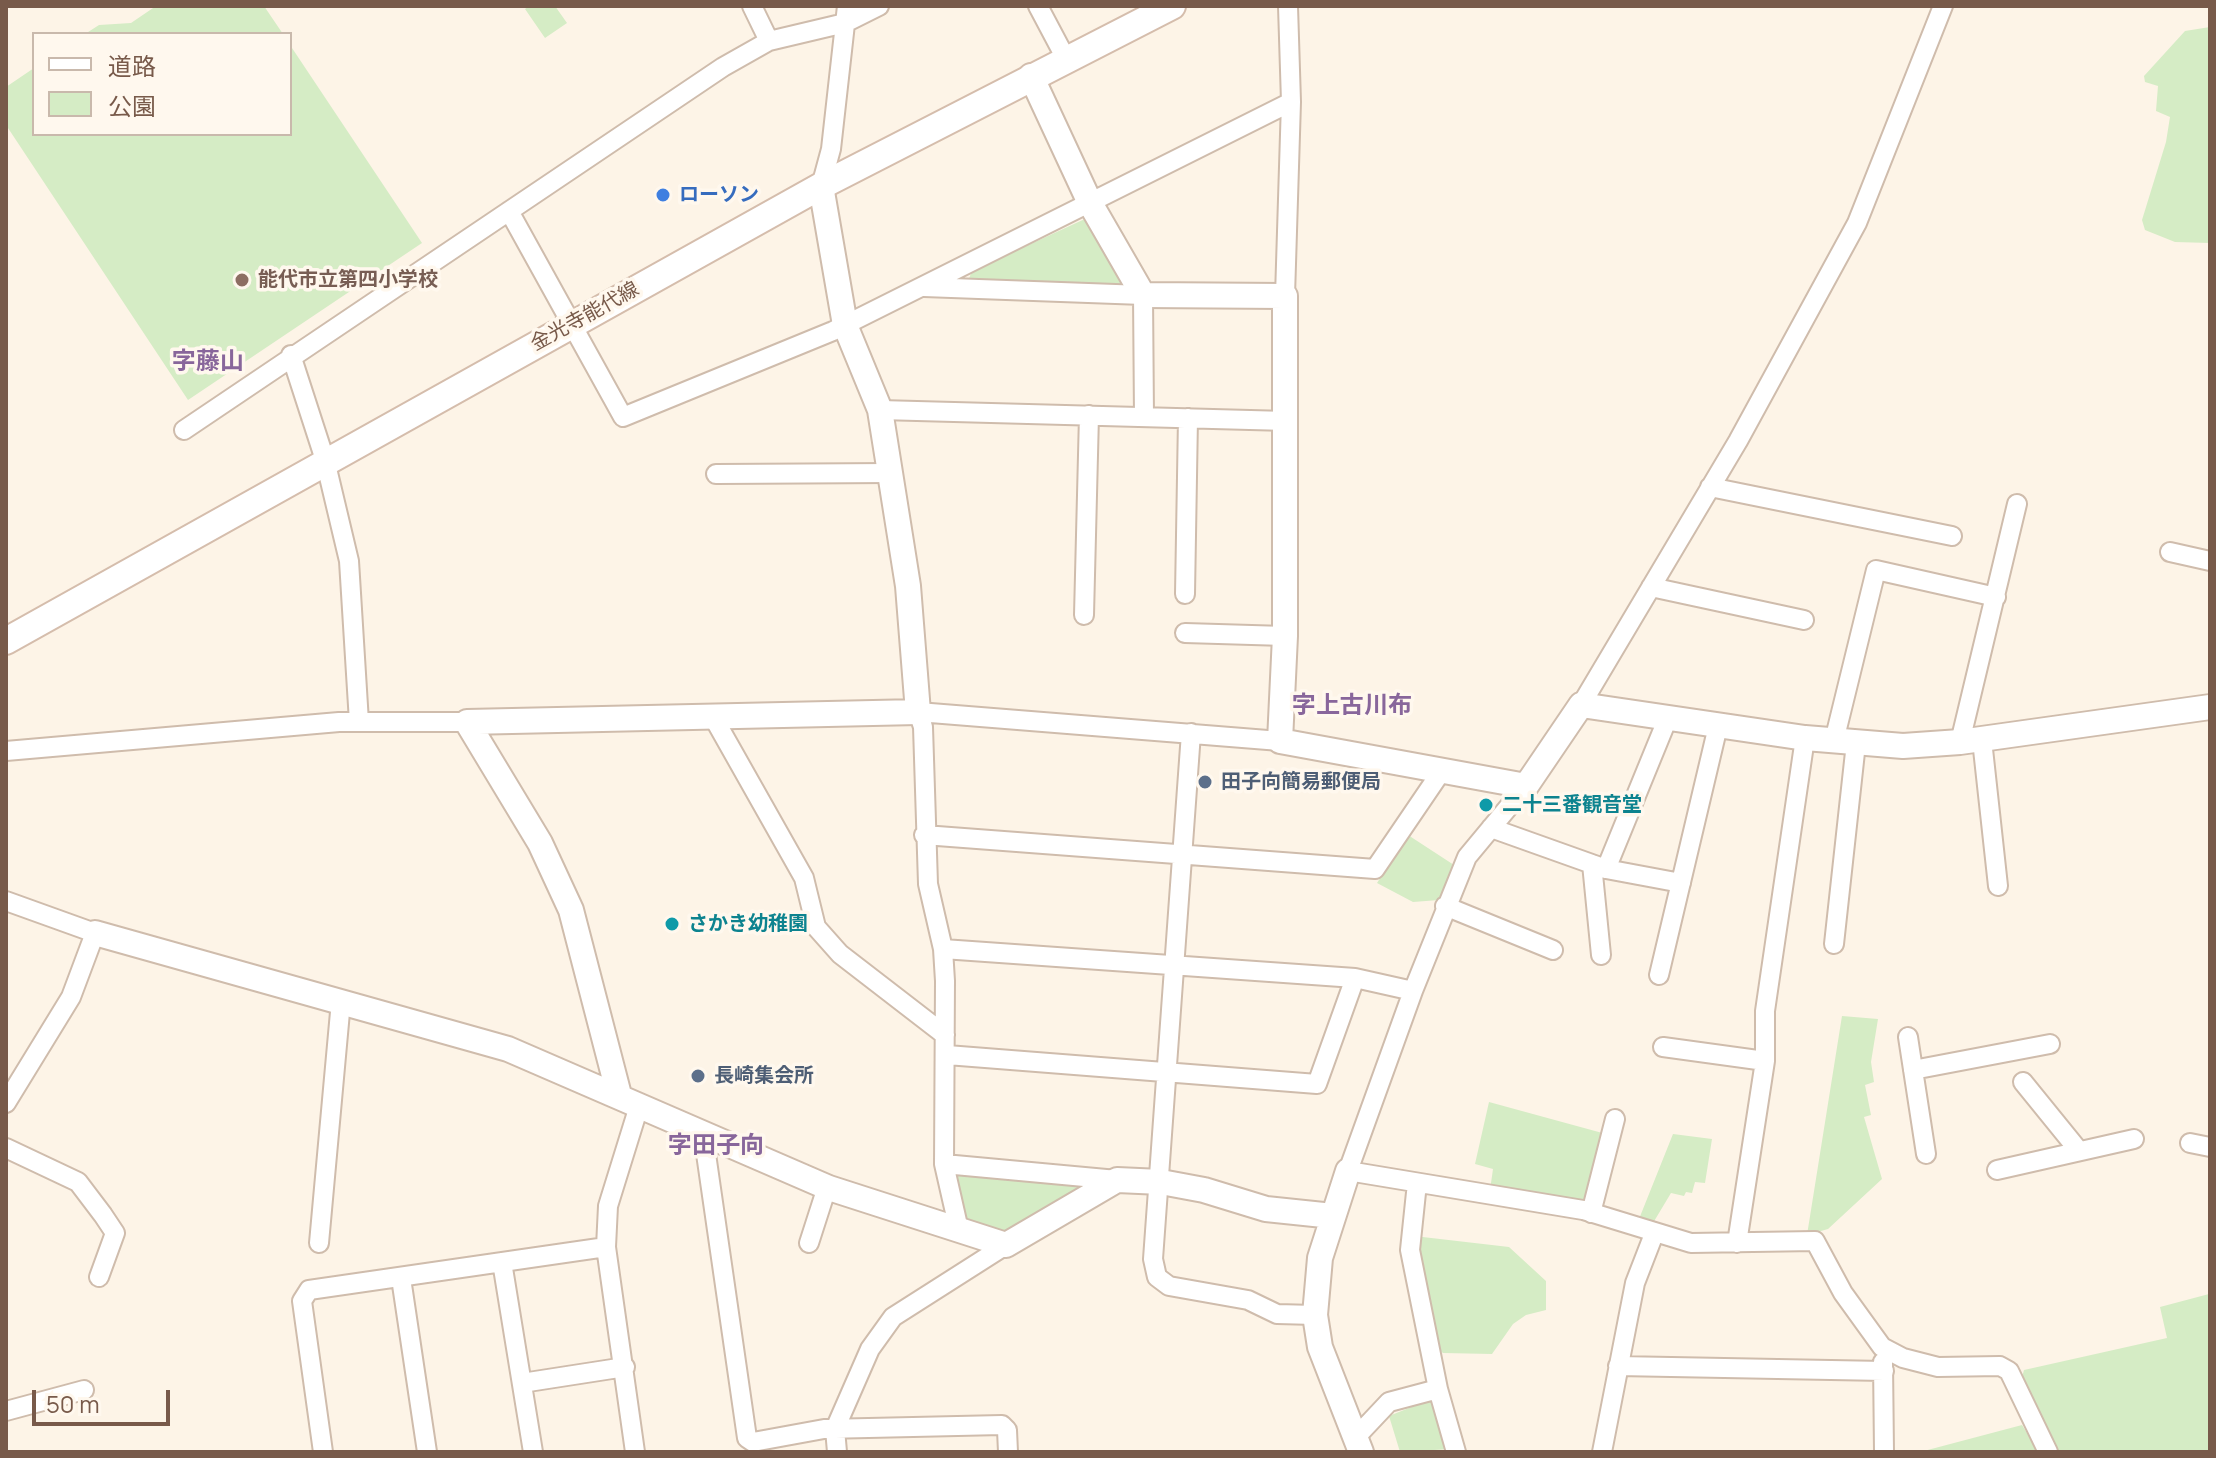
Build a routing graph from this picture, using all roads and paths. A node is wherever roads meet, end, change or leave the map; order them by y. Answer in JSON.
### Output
{"nodes":[{"id":1,"x":752,"y":6,"type":"edge"},
{"id":2,"x":879,"y":6,"type":"edge"},
{"id":3,"x":1038,"y":6,"type":"edge"},
{"id":4,"x":1172,"y":6,"type":"edge"},
{"id":5,"x":1288,"y":6,"type":"edge"},
{"id":6,"x":1943,"y":6,"type":"edge"},
{"id":7,"x":846,"y":15,"type":"edge"},
{"id":8,"x":769,"y":41,"type":"junction"},
{"id":9,"x":1065,"y":57,"type":"junction"},
{"id":10,"x":1031,"y":76,"type":"junction"},
{"id":11,"x":1291,"y":102,"type":"junction"},
{"id":12,"x":821,"y":186,"type":"junction"},
{"id":13,"x":1090,"y":203,"type":"junction"},
{"id":14,"x":509,"y":211,"type":"junction"},
{"id":15,"x":919,"y":287,"type":"junction"},
{"id":16,"x":1143,"y":295,"type":"junction"},
{"id":17,"x":1285,"y":296,"type":"junction"},
{"id":18,"x":570,"y":325,"type":"junction"},
{"id":19,"x":845,"y":325,"type":"junction"},
{"id":20,"x":291,"y":355,"type":"junction"},
{"id":21,"x":880,"y":410,"type":"junction"},
{"id":22,"x":1089,"y":415,"type":"junction"},
{"id":23,"x":1144,"y":417,"type":"junction"},
{"id":24,"x":1188,"y":418,"type":"junction"},
{"id":25,"x":1287,"y":421,"type":"junction"},
{"id":26,"x":184,"y":430,"type":"dead end"},
{"id":27,"x":325,"y":460,"type":"junction"},
{"id":28,"x":892,"y":473,"type":"junction"},
{"id":29,"x":716,"y":474,"type":"dead end"},
{"id":30,"x":1710,"y":487,"type":"junction"},
{"id":31,"x":2017,"y":504,"type":"dead end"},
{"id":32,"x":1952,"y":536,"type":"dead end"},
{"id":33,"x":2170,"y":552,"type":"dead end"},
{"id":34,"x":2210,"y":561,"type":"edge"},
{"id":35,"x":1651,"y":587,"type":"junction"},
{"id":36,"x":1185,"y":594,"type":"dead end"},
{"id":37,"x":1996,"y":597,"type":"junction"},
{"id":38,"x":1084,"y":615,"type":"dead end"},
{"id":39,"x":1804,"y":620,"type":"dead end"},
{"id":40,"x":1185,"y":633,"type":"dead end"},
{"id":41,"x":1285,"y":636,"type":"junction"},
{"id":42,"x":6,"y":641,"type":"edge"},
{"id":43,"x":1581,"y":705,"type":"junction"},
{"id":44,"x":2210,"y":707,"type":"edge"},
{"id":45,"x":918,"y":712,"type":"junction"},
{"id":46,"x":712,"y":715,"type":"junction"},
{"id":47,"x":1667,"y":720,"type":"junction"},
{"id":48,"x":359,"y":722,"type":"junction"},
{"id":49,"x":467,"y":722,"type":"junction"},
{"id":50,"x":1718,"y":726,"type":"junction"},
{"id":51,"x":1191,"y":733,"type":"junction"},
{"id":52,"x":1805,"y":738,"type":"junction"},
{"id":53,"x":1280,"y":741,"type":"junction"},
{"id":54,"x":1971,"y":741,"type":"junction"},
{"id":55,"x":1845,"y":742,"type":"junction"},
{"id":56,"x":6,"y":751,"type":"edge"},
{"id":57,"x":1443,"y":769,"type":"junction"},
{"id":58,"x":1526,"y":786,"type":"junction"},
{"id":59,"x":1491,"y":828,"type":"junction"},
{"id":60,"x":924,"y":835,"type":"junction"},
{"id":61,"x":1183,"y":856,"type":"junction"},
{"id":62,"x":1599,"y":866,"type":"junction"},
{"id":63,"x":1681,"y":883,"type":"junction"},
{"id":64,"x":1998,"y":886,"type":"dead end"},
{"id":65,"x":6,"y":901,"type":"edge"},
{"id":66,"x":1445,"y":906,"type":"junction"},
{"id":67,"x":95,"y":933,"type":"junction"},
{"id":68,"x":1834,"y":944,"type":"dead end"},
{"id":69,"x":943,"y":949,"type":"junction"},
{"id":70,"x":1553,"y":950,"type":"dead end"},
{"id":71,"x":1601,"y":955,"type":"dead end"},
{"id":72,"x":1173,"y":966,"type":"junction"},
{"id":73,"x":1659,"y":975,"type":"dead end"},
{"id":74,"x":1355,"y":978,"type":"junction"},
{"id":75,"x":1413,"y":991,"type":"junction"},
{"id":76,"x":341,"y":1001,"type":"junction"},
{"id":77,"x":945,"y":1035,"type":"junction"},
{"id":78,"x":1908,"y":1037,"type":"dead end"},
{"id":79,"x":2050,"y":1044,"type":"dead end"},
{"id":80,"x":1663,"y":1047,"type":"dead end"},
{"id":81,"x":947,"y":1055,"type":"junction"},
{"id":82,"x":1765,"y":1061,"type":"junction"},
{"id":83,"x":1913,"y":1070,"type":"junction"},
{"id":84,"x":1167,"y":1074,"type":"junction"},
{"id":85,"x":2023,"y":1082,"type":"dead end"},
{"id":86,"x":629,"y":1100,"type":"junction"},
{"id":87,"x":6,"y":1103,"type":"edge"},
{"id":88,"x":1615,"y":1119,"type":"dead end"},
{"id":89,"x":703,"y":1133,"type":"junction"},
{"id":90,"x":2134,"y":1139,"type":"dead end"},
{"id":91,"x":2190,"y":1143,"type":"dead end"},
{"id":92,"x":2210,"y":1147,"type":"edge"},
{"id":93,"x":6,"y":1148,"type":"edge"},
{"id":94,"x":2079,"y":1151,"type":"junction"},
{"id":95,"x":1926,"y":1154,"type":"dead end"},
{"id":96,"x":944,"y":1164,"type":"junction"},
{"id":97,"x":1997,"y":1170,"type":"dead end"},
{"id":98,"x":1348,"y":1171,"type":"junction"},
{"id":99,"x":1117,"y":1180,"type":"junction"},
{"id":100,"x":1161,"y":1182,"type":"junction"},
{"id":101,"x":1417,"y":1183,"type":"junction"},
{"id":102,"x":827,"y":1187,"type":"junction"},
{"id":103,"x":1591,"y":1213,"type":"junction"},
{"id":104,"x":1333,"y":1216,"type":"junction"},
{"id":105,"x":959,"y":1230,"type":"junction"},
{"id":106,"x":1654,"y":1234,"type":"junction"},
{"id":107,"x":319,"y":1243,"type":"dead end"},
{"id":108,"x":809,"y":1243,"type":"dead end"},
{"id":109,"x":1737,"y":1243,"type":"junction"},
{"id":110,"x":1006,"y":1245,"type":"junction"},
{"id":111,"x":606,"y":1247,"type":"junction"},
{"id":112,"x":502,"y":1262,"type":"junction"},
{"id":113,"x":99,"y":1277,"type":"dead end"},
{"id":114,"x":401,"y":1278,"type":"junction"},
{"id":115,"x":1315,"y":1315,"type":"junction"},
{"id":116,"x":1882,"y":1347,"type":"junction"},
{"id":117,"x":1618,"y":1366,"type":"junction"},
{"id":118,"x":625,"y":1367,"type":"junction"},
{"id":119,"x":1884,"y":1371,"type":"junction"},
{"id":120,"x":522,"y":1383,"type":"junction"},
{"id":121,"x":1438,"y":1389,"type":"junction"},
{"id":122,"x":84,"y":1390,"type":"dead end"},
{"id":123,"x":6,"y":1411,"type":"edge"},
{"id":124,"x":835,"y":1429,"type":"junction"},
{"id":125,"x":1358,"y":1445,"type":"edge"},
{"id":126,"x":323,"y":1452,"type":"edge"},
{"id":127,"x":427,"y":1452,"type":"edge"},
{"id":128,"x":533,"y":1452,"type":"edge"},
{"id":129,"x":635,"y":1452,"type":"edge"},
{"id":130,"x":837,"y":1452,"type":"edge"},
{"id":131,"x":1008,"y":1452,"type":"edge"},
{"id":132,"x":1456,"y":1452,"type":"edge"},
{"id":133,"x":1602,"y":1452,"type":"edge"},
{"id":134,"x":1884,"y":1452,"type":"edge"},
{"id":135,"x":2048,"y":1452,"type":"edge"}],
"edges":[{"from":1,"to":8,"type":"street"},
{"from":2,"to":7,"type":"street"},
{"from":3,"to":9,"type":"street"},
{"from":4,"to":9,"type":"main road","name":"金光寺能代線"},
{"from":5,"to":11,"type":"street"},
{"from":6,"to":30,"type":"street"},
{"from":7,"to":8,"type":"street"},
{"from":7,"to":12,"type":"street"},
{"from":8,"to":14,"type":"street"},
{"from":9,"to":10,"type":"main road","name":"金光寺能代線"},
{"from":10,"to":12,"type":"main road","name":"金光寺能代線"},
{"from":10,"to":13,"type":"street"},
{"from":11,"to":13,"type":"street"},
{"from":11,"to":17,"type":"street"},
{"from":12,"to":18,"type":"main road","name":"金光寺能代線"},
{"from":12,"to":19,"type":"street"},
{"from":13,"to":15,"type":"street"},
{"from":13,"to":16,"type":"street"},
{"from":14,"to":18,"type":"street"},
{"from":14,"to":20,"type":"street"},
{"from":15,"to":16,"type":"street"},
{"from":15,"to":19,"type":"street"},
{"from":16,"to":17,"type":"street"},
{"from":16,"to":23,"type":"street"},
{"from":17,"to":25,"type":"street"},
{"from":18,"to":19,"type":"street"},
{"from":18,"to":27,"type":"main road","name":"金光寺能代線"},
{"from":19,"to":21,"type":"street"},
{"from":20,"to":26,"type":"street"},
{"from":20,"to":27,"type":"street"},
{"from":21,"to":22,"type":"street"},
{"from":21,"to":28,"type":"street"},
{"from":22,"to":23,"type":"street"},
{"from":22,"to":38,"type":"street"},
{"from":23,"to":24,"type":"street"},
{"from":24,"to":25,"type":"street"},
{"from":24,"to":36,"type":"street"},
{"from":25,"to":41,"type":"street"},
{"from":27,"to":42,"type":"main road","name":"金光寺能代線"},
{"from":27,"to":48,"type":"street"},
{"from":28,"to":29,"type":"street"},
{"from":28,"to":45,"type":"street"},
{"from":30,"to":32,"type":"street"},
{"from":30,"to":35,"type":"street"},
{"from":31,"to":37,"type":"street"},
{"from":33,"to":34,"type":"street"},
{"from":35,"to":39,"type":"street"},
{"from":35,"to":43,"type":"street"},
{"from":37,"to":54,"type":"street"},
{"from":37,"to":55,"type":"street"},
{"from":40,"to":41,"type":"street"},
{"from":41,"to":53,"type":"street"},
{"from":43,"to":47,"type":"street"},
{"from":43,"to":58,"type":"street"},
{"from":44,"to":54,"type":"street"},
{"from":45,"to":46,"type":"street"},
{"from":45,"to":51,"type":"street"},
{"from":45,"to":60,"type":"street"},
{"from":46,"to":49,"type":"street"},
{"from":46,"to":77,"type":"street"},
{"from":47,"to":50,"type":"street"},
{"from":47,"to":62,"type":"street"},
{"from":48,"to":49,"type":"street"},
{"from":48,"to":56,"type":"street"},
{"from":49,"to":86,"type":"street"},
{"from":50,"to":52,"type":"street"},
{"from":50,"to":63,"type":"street"},
{"from":51,"to":53,"type":"street"},
{"from":51,"to":61,"type":"street"},
{"from":52,"to":55,"type":"street"},
{"from":52,"to":82,"type":"street"},
{"from":53,"to":57,"type":"street"},
{"from":54,"to":55,"type":"street"},
{"from":54,"to":64,"type":"street"},
{"from":55,"to":68,"type":"street"},
{"from":57,"to":58,"type":"street"},
{"from":57,"to":61,"type":"street"},
{"from":58,"to":59,"type":"street"},
{"from":59,"to":62,"type":"street"},
{"from":59,"to":66,"type":"street"},
{"from":60,"to":61,"type":"street"},
{"from":60,"to":69,"type":"street"},
{"from":61,"to":72,"type":"street"},
{"from":62,"to":63,"type":"street"},
{"from":62,"to":71,"type":"street"},
{"from":63,"to":73,"type":"street"},
{"from":65,"to":67,"type":"street"},
{"from":66,"to":70,"type":"street"},
{"from":66,"to":75,"type":"street"},
{"from":67,"to":76,"type":"street"},
{"from":67,"to":87,"type":"street"},
{"from":69,"to":72,"type":"street"},
{"from":69,"to":77,"type":"street"},
{"from":72,"to":74,"type":"street"},
{"from":72,"to":84,"type":"street"},
{"from":74,"to":75,"type":"street"},
{"from":74,"to":84,"type":"street"},
{"from":75,"to":98,"type":"street"},
{"from":76,"to":86,"type":"street"},
{"from":76,"to":107,"type":"street"},
{"from":77,"to":81,"type":"street"},
{"from":78,"to":83,"type":"street"},
{"from":79,"to":83,"type":"street"},
{"from":80,"to":82,"type":"street"},
{"from":81,"to":84,"type":"street"},
{"from":81,"to":96,"type":"street"},
{"from":82,"to":109,"type":"street"},
{"from":83,"to":95,"type":"street"},
{"from":84,"to":100,"type":"street"},
{"from":85,"to":94,"type":"street"},
{"from":86,"to":89,"type":"street"},
{"from":86,"to":111,"type":"street"},
{"from":88,"to":103,"type":"street"},
{"from":89,"to":102,"type":"street"},
{"from":89,"to":124,"type":"street"},
{"from":90,"to":94,"type":"street"},
{"from":91,"to":92,"type":"street"},
{"from":93,"to":113,"type":"street"},
{"from":94,"to":97,"type":"street"},
{"from":96,"to":99,"type":"street"},
{"from":96,"to":105,"type":"street"},
{"from":98,"to":101,"type":"street"},
{"from":98,"to":104,"type":"street"},
{"from":99,"to":100,"type":"street"},
{"from":99,"to":110,"type":"street"},
{"from":100,"to":104,"type":"street"},
{"from":100,"to":115,"type":"street"},
{"from":101,"to":103,"type":"street"},
{"from":101,"to":121,"type":"street"},
{"from":102,"to":105,"type":"street"},
{"from":102,"to":108,"type":"street"},
{"from":103,"to":106,"type":"street"},
{"from":104,"to":115,"type":"street"},
{"from":105,"to":110,"type":"street"},
{"from":106,"to":109,"type":"street"},
{"from":106,"to":117,"type":"street"},
{"from":109,"to":116,"type":"street"},
{"from":110,"to":124,"type":"street"},
{"from":111,"to":112,"type":"street"},
{"from":111,"to":118,"type":"street"},
{"from":112,"to":114,"type":"street"},
{"from":112,"to":120,"type":"street"},
{"from":114,"to":126,"type":"street"},
{"from":114,"to":127,"type":"street"},
{"from":115,"to":125,"type":"street"},
{"from":116,"to":119,"type":"street"},
{"from":116,"to":135,"type":"street"},
{"from":117,"to":119,"type":"street"},
{"from":117,"to":133,"type":"street"},
{"from":118,"to":120,"type":"street"},
{"from":118,"to":129,"type":"street"},
{"from":119,"to":134,"type":"street"},
{"from":120,"to":128,"type":"street"},
{"from":121,"to":125,"type":"street"},
{"from":121,"to":132,"type":"street"},
{"from":122,"to":123,"type":"street"},
{"from":124,"to":130,"type":"street"},
{"from":124,"to":131,"type":"street"}]}
